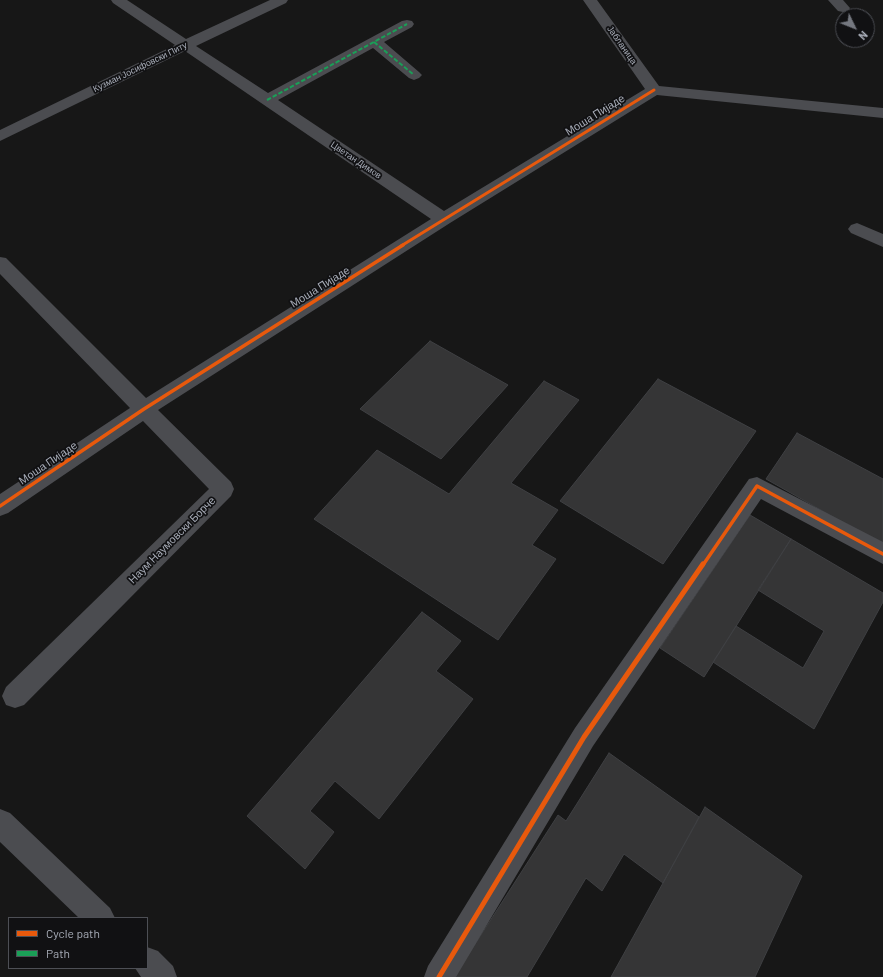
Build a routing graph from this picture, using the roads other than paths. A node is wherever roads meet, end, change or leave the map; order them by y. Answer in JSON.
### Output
{"nodes":[{"id":1,"x":118,"y":0,"type":"edge"},
{"id":2,"x":281,"y":0,"type":"edge"},
{"id":3,"x":590,"y":0,"type":"edge"},
{"id":4,"x":407,"y":24,"type":"dead end"},
{"id":5,"x":374,"y":42,"type":"junction"},
{"id":6,"x":186,"y":45,"type":"junction"},
{"id":7,"x":414,"y":75,"type":"dead end"},
{"id":8,"x":654,"y":90,"type":"junction"},
{"id":9,"x":267,"y":100,"type":"junction"},
{"id":10,"x":883,"y":113,"type":"edge"},
{"id":11,"x":0,"y":136,"type":"edge"},
{"id":12,"x":444,"y":219,"type":"junction"},
{"id":13,"x":856,"y":229,"type":"dead end"},
{"id":14,"x":883,"y":241,"type":"edge"},
{"id":15,"x":0,"y":263,"type":"edge"},
{"id":16,"x":144,"y":409,"type":"junction"},
{"id":17,"x":0,"y":506,"type":"edge"},
{"id":18,"x":883,"y":554,"type":"edge"},
{"id":19,"x":15,"y":696,"type":"dead end"},
{"id":20,"x":0,"y":823,"type":"edge"},
{"id":21,"x":99,"y":917,"type":"edge"},
{"id":22,"x":148,"y":963,"type":"edge"},
{"id":23,"x":162,"y":977,"type":"edge"},
{"id":24,"x":439,"y":977,"type":"edge"}],
"edges":[{"from":1,"to":6,"type":"street","name":"Цветан Димов"},
{"from":2,"to":6,"type":"street","name":"Кузман Јосифовски Питу"},
{"from":3,"to":8,"type":"street","name":"Јабланица"},
{"from":4,"to":5,"type":"street"},
{"from":5,"to":7,"type":"street"},
{"from":5,"to":9,"type":"street"},
{"from":6,"to":9,"type":"street","name":"Цветан Димов"},
{"from":6,"to":11,"type":"street","name":"Кузман Јосифовски Питу"},
{"from":8,"to":10,"type":"street"},
{"from":8,"to":12,"type":"street","name":"Моша Пијаде"},
{"from":9,"to":12,"type":"street","name":"Цветан Димов"},
{"from":12,"to":16,"type":"street","name":"Моша Пијаде"},
{"from":13,"to":14,"type":"street"},
{"from":15,"to":16,"type":"street","name":"Наум Наумовски Борче"},
{"from":16,"to":17,"type":"street","name":"Моша Пијаде"},
{"from":16,"to":19,"type":"street","name":"Наум Наумовски Борче"},
{"from":18,"to":24,"type":"street"},
{"from":20,"to":21,"type":"street"},
{"from":22,"to":23,"type":"street"}]}
